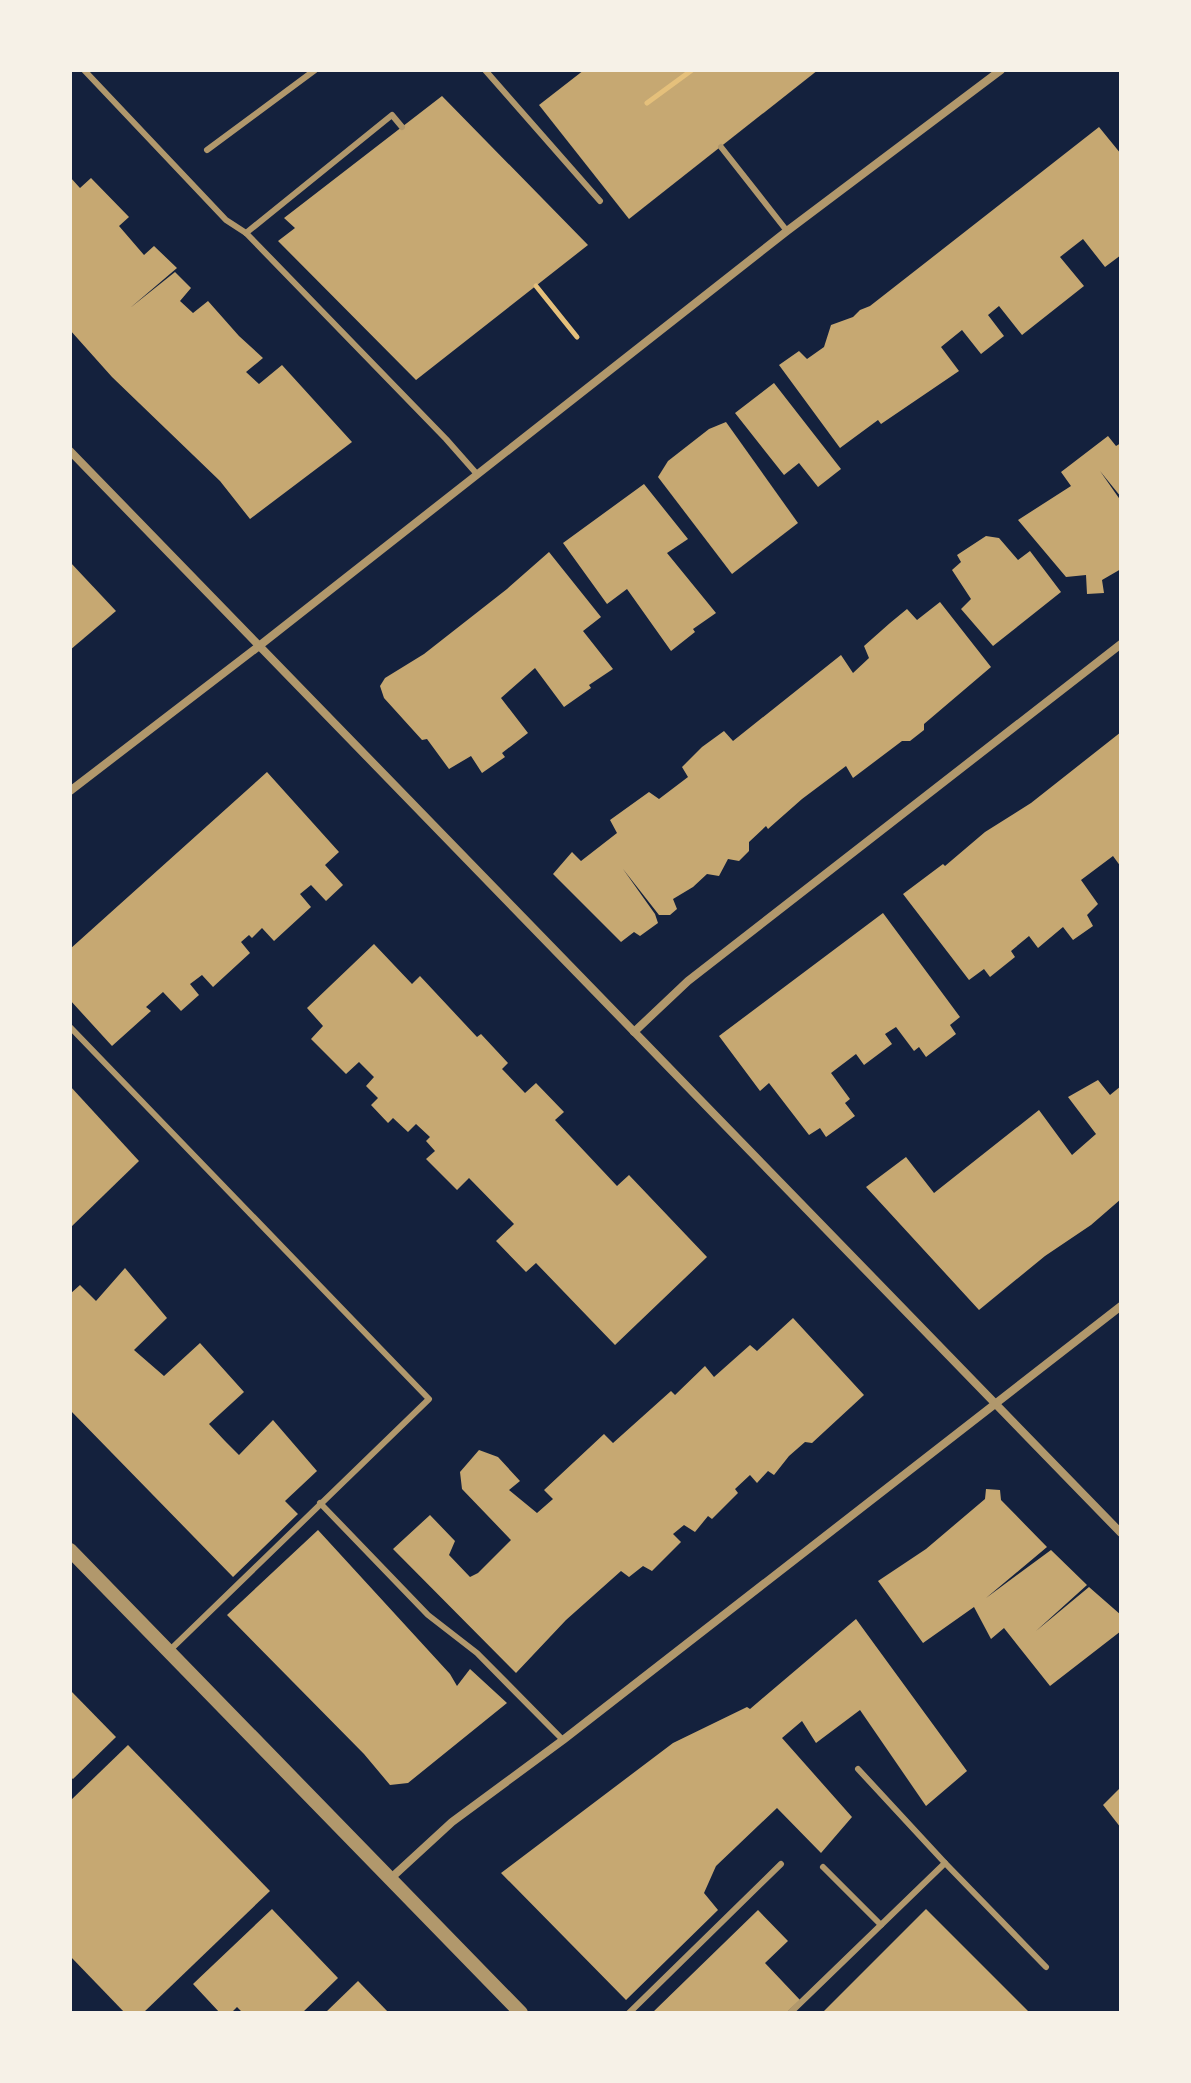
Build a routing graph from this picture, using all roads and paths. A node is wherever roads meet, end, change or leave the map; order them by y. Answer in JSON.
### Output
{"nodes":[{"id":1,"x":84,"y":70,"type":"edge"},
{"id":2,"x":315,"y":70,"type":"edge"},
{"id":3,"x":485,"y":70,"type":"edge"},
{"id":4,"x":692,"y":70,"type":"edge"},
{"id":5,"x":1001,"y":70,"type":"edge"},
{"id":6,"x":647,"y":103,"type":"dead end"},
{"id":7,"x":402,"y":127,"type":"dead end"},
{"id":8,"x":721,"y":147,"type":"dead end"},
{"id":9,"x":207,"y":150,"type":"dead end"},
{"id":10,"x":600,"y":201,"type":"dead end"},
{"id":11,"x":787,"y":231,"type":"junction"},
{"id":12,"x":246,"y":233,"type":"junction"},
{"id":13,"x":536,"y":286,"type":"dead end"},
{"id":14,"x":577,"y":337,"type":"dead end"},
{"id":15,"x":70,"y":451,"type":"edge"},
{"id":16,"x":476,"y":473,"type":"junction"},
{"id":17,"x":1121,"y":644,"type":"edge"},
{"id":18,"x":259,"y":646,"type":"junction"},
{"id":19,"x":70,"y":791,"type":"edge"},
{"id":20,"x":70,"y":1027,"type":"edge"},
{"id":21,"x":634,"y":1032,"type":"junction"},
{"id":22,"x":1121,"y":1306,"type":"edge"},
{"id":23,"x":994,"y":1404,"type":"junction"},
{"id":24,"x":320,"y":1503,"type":"junction"},
{"id":25,"x":1121,"y":1533,"type":"edge"},
{"id":26,"x":70,"y":1550,"type":"edge"},
{"id":27,"x":168,"y":1652,"type":"junction"},
{"id":28,"x":563,"y":1740,"type":"junction"},
{"id":29,"x":858,"y":1769,"type":"dead end"},
{"id":30,"x":945,"y":1863,"type":"junction"},
{"id":31,"x":781,"y":1864,"type":"dead end"},
{"id":32,"x":823,"y":1867,"type":"dead end"},
{"id":33,"x":390,"y":1879,"type":"junction"},
{"id":34,"x":881,"y":1925,"type":"junction"},
{"id":35,"x":1046,"y":1967,"type":"dead end"},
{"id":36,"x":521,"y":2013,"type":"edge"},
{"id":37,"x":629,"y":2013,"type":"edge"},
{"id":38,"x":790,"y":2013,"type":"edge"}],
"edges":[{"from":1,"to":12,"type":"lane"},
{"from":2,"to":9,"type":"lane"},
{"from":3,"to":10,"type":"lane"},
{"from":4,"to":6,"type":"path"},
{"from":5,"to":11,"type":"street"},
{"from":7,"to":12,"type":"lane"},
{"from":8,"to":11,"type":"lane"},
{"from":11,"to":16,"type":"street"},
{"from":12,"to":16,"type":"lane"},
{"from":13,"to":14,"type":"path"},
{"from":15,"to":18,"type":"street"},
{"from":16,"to":18,"type":"street"},
{"from":17,"to":21,"type":"street"},
{"from":18,"to":19,"type":"street"},
{"from":18,"to":21,"type":"street"},
{"from":20,"to":24,"type":"lane"},
{"from":21,"to":23,"type":"street"},
{"from":22,"to":23,"type":"street"},
{"from":23,"to":25,"type":"street"},
{"from":23,"to":28,"type":"street"},
{"from":24,"to":27,"type":"lane"},
{"from":24,"to":28,"type":"lane"},
{"from":26,"to":27,"type":"street"},
{"from":27,"to":33,"type":"street"},
{"from":28,"to":33,"type":"street"},
{"from":29,"to":30,"type":"lane"},
{"from":30,"to":34,"type":"lane"},
{"from":30,"to":35,"type":"lane"},
{"from":31,"to":37,"type":"lane"},
{"from":32,"to":34,"type":"lane"},
{"from":33,"to":36,"type":"street"},
{"from":34,"to":38,"type":"lane"}]}
